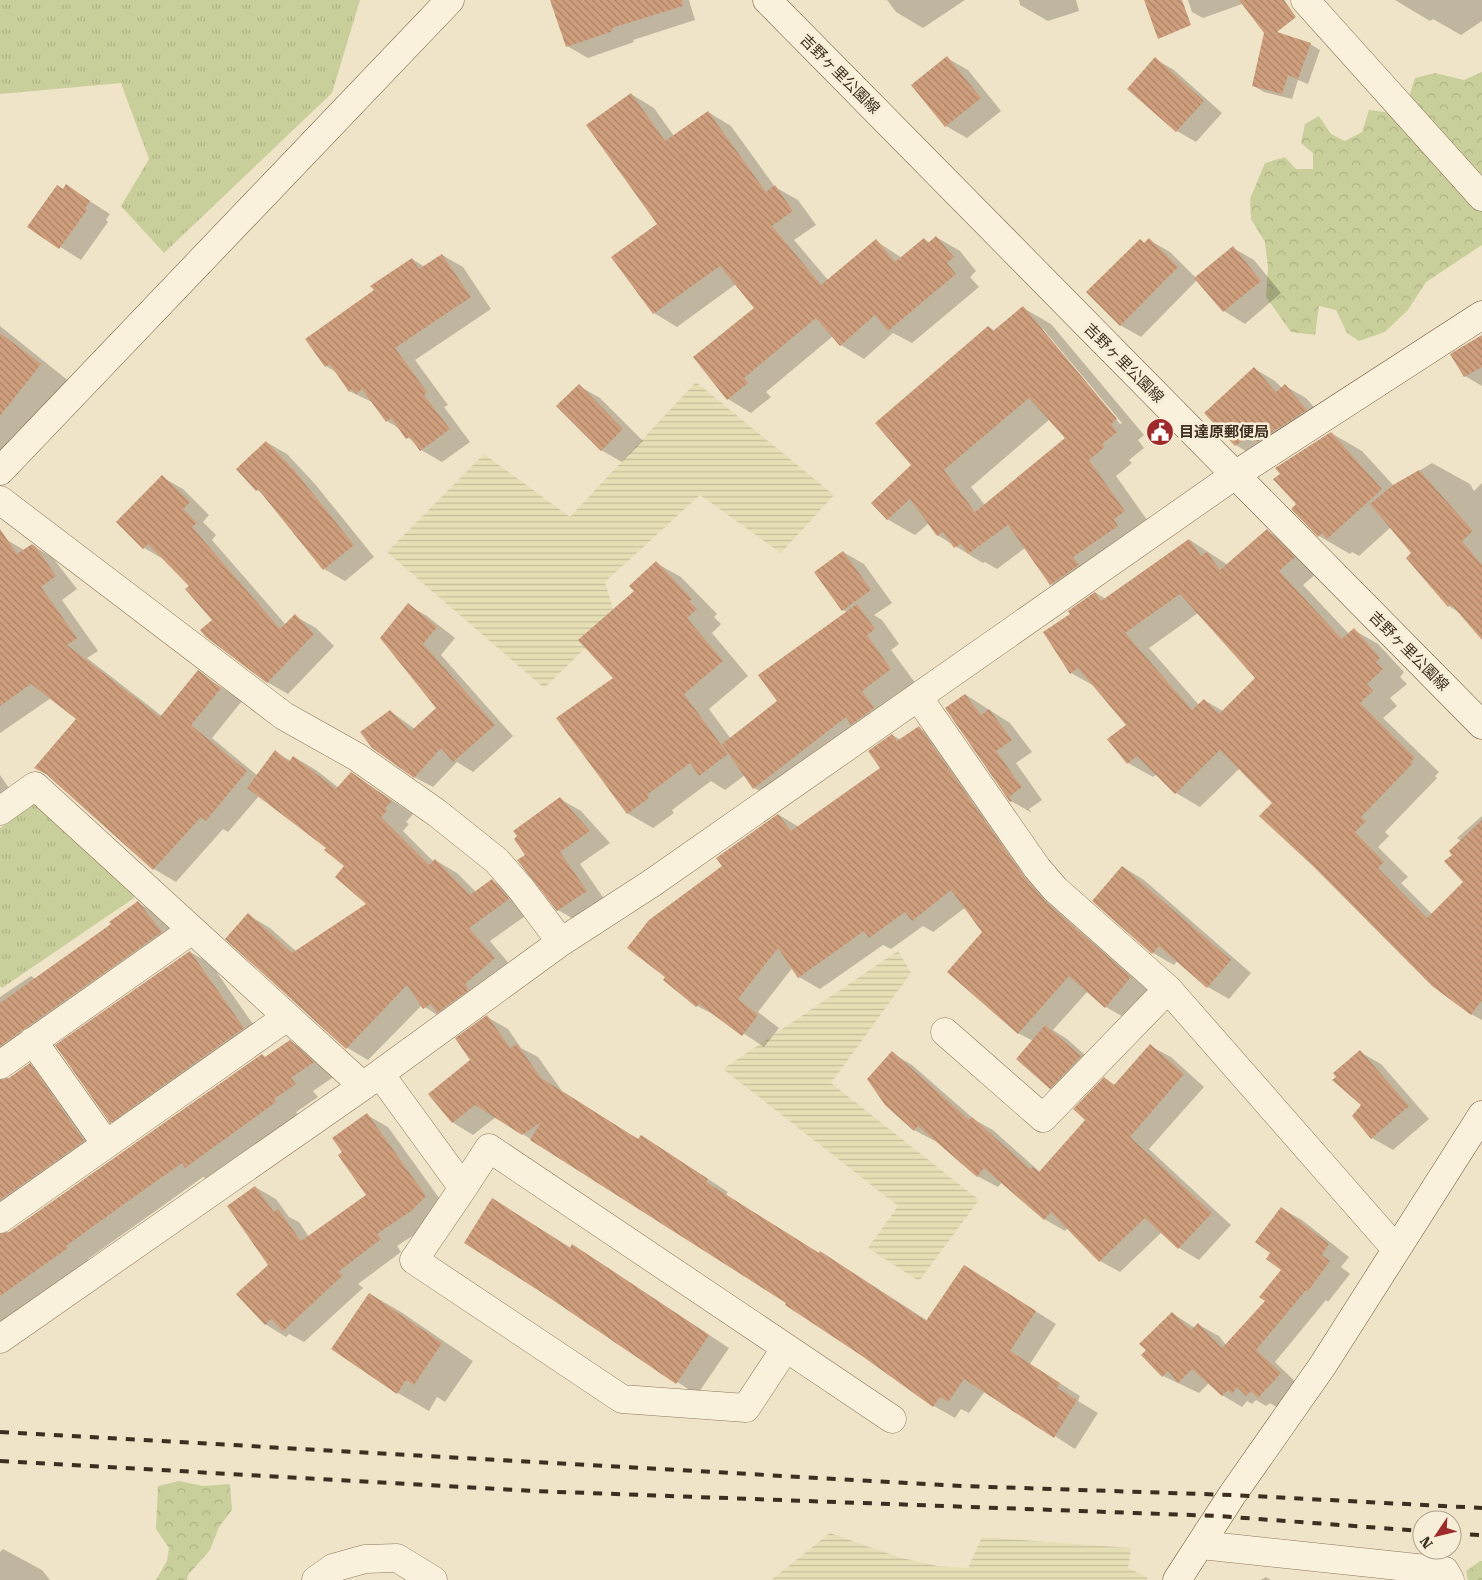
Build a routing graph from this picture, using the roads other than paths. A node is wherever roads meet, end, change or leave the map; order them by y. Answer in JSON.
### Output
{"nodes":[{"id":1,"x":450,"y":0,"type":"edge"},
{"id":2,"x":767,"y":0,"type":"edge"},
{"id":3,"x":1305,"y":0,"type":"edge"},
{"id":4,"x":1482,"y":197,"type":"edge"},
{"id":5,"x":1482,"y":315,"type":"edge"},
{"id":6,"x":0,"y":471,"type":"edge"},
{"id":7,"x":1235,"y":475,"type":"junction"},
{"id":8,"x":0,"y":500,"type":"edge"},
{"id":9,"x":918,"y":697,"type":"junction"},
{"id":10,"x":1482,"y":725,"type":"edge"},
{"id":11,"x":0,"y":811,"type":"edge"},
{"id":12,"x":192,"y":930,"type":"junction"},
{"id":13,"x":561,"y":942,"type":"junction"},
{"id":14,"x":1168,"y":989,"type":"junction"},
{"id":15,"x":287,"y":1017,"type":"junction"},
{"id":16,"x":945,"y":1032,"type":"dead end"},
{"id":17,"x":34,"y":1041,"type":"junction"},
{"id":18,"x":0,"y":1065,"type":"edge"},
{"id":19,"x":372,"y":1080,"type":"junction"},
{"id":20,"x":1482,"y":1115,"type":"edge"},
{"id":21,"x":106,"y":1144,"type":"junction"},
{"id":22,"x":463,"y":1188,"type":"junction"},
{"id":23,"x":0,"y":1219,"type":"edge"},
{"id":24,"x":1396,"y":1249,"type":"junction"},
{"id":25,"x":0,"y":1339,"type":"edge"},
{"id":26,"x":785,"y":1349,"type":"junction"},
{"id":27,"x":892,"y":1419,"type":"dead end"},
{"id":28,"x":1201,"y":1545,"type":"junction"},
{"id":29,"x":316,"y":1580,"type":"edge"},
{"id":30,"x":433,"y":1580,"type":"edge"},
{"id":31,"x":1177,"y":1580,"type":"edge"},
{"id":32,"x":1450,"y":1580,"type":"edge"}],
"edges":[{"from":1,"to":6,"type":"street"},
{"from":2,"to":7,"type":"street","name":"吉野ヶ里公園線"},
{"from":3,"to":4,"type":"street"},
{"from":5,"to":7,"type":"street"},
{"from":7,"to":9,"type":"street"},
{"from":7,"to":10,"type":"street","name":"吉野ヶ里公園線"},
{"from":8,"to":13,"type":"street"},
{"from":9,"to":13,"type":"street"},
{"from":9,"to":14,"type":"street"},
{"from":11,"to":12,"type":"street"},
{"from":12,"to":15,"type":"street"},
{"from":12,"to":17,"type":"street"},
{"from":13,"to":19,"type":"street"},
{"from":14,"to":16,"type":"street"},
{"from":14,"to":24,"type":"street"},
{"from":15,"to":19,"type":"street"},
{"from":15,"to":21,"type":"street"},
{"from":17,"to":18,"type":"street"},
{"from":17,"to":21,"type":"street"},
{"from":19,"to":22,"type":"street"},
{"from":19,"to":25,"type":"street"},
{"from":20,"to":24,"type":"street"},
{"from":21,"to":23,"type":"street"},
{"from":22,"to":26,"type":"street"},
{"from":22,"to":26,"type":"street"},
{"from":24,"to":28,"type":"street"},
{"from":26,"to":27,"type":"street"},
{"from":28,"to":31,"type":"street"},
{"from":28,"to":32,"type":"street"},
{"from":29,"to":30,"type":"street"}]}
